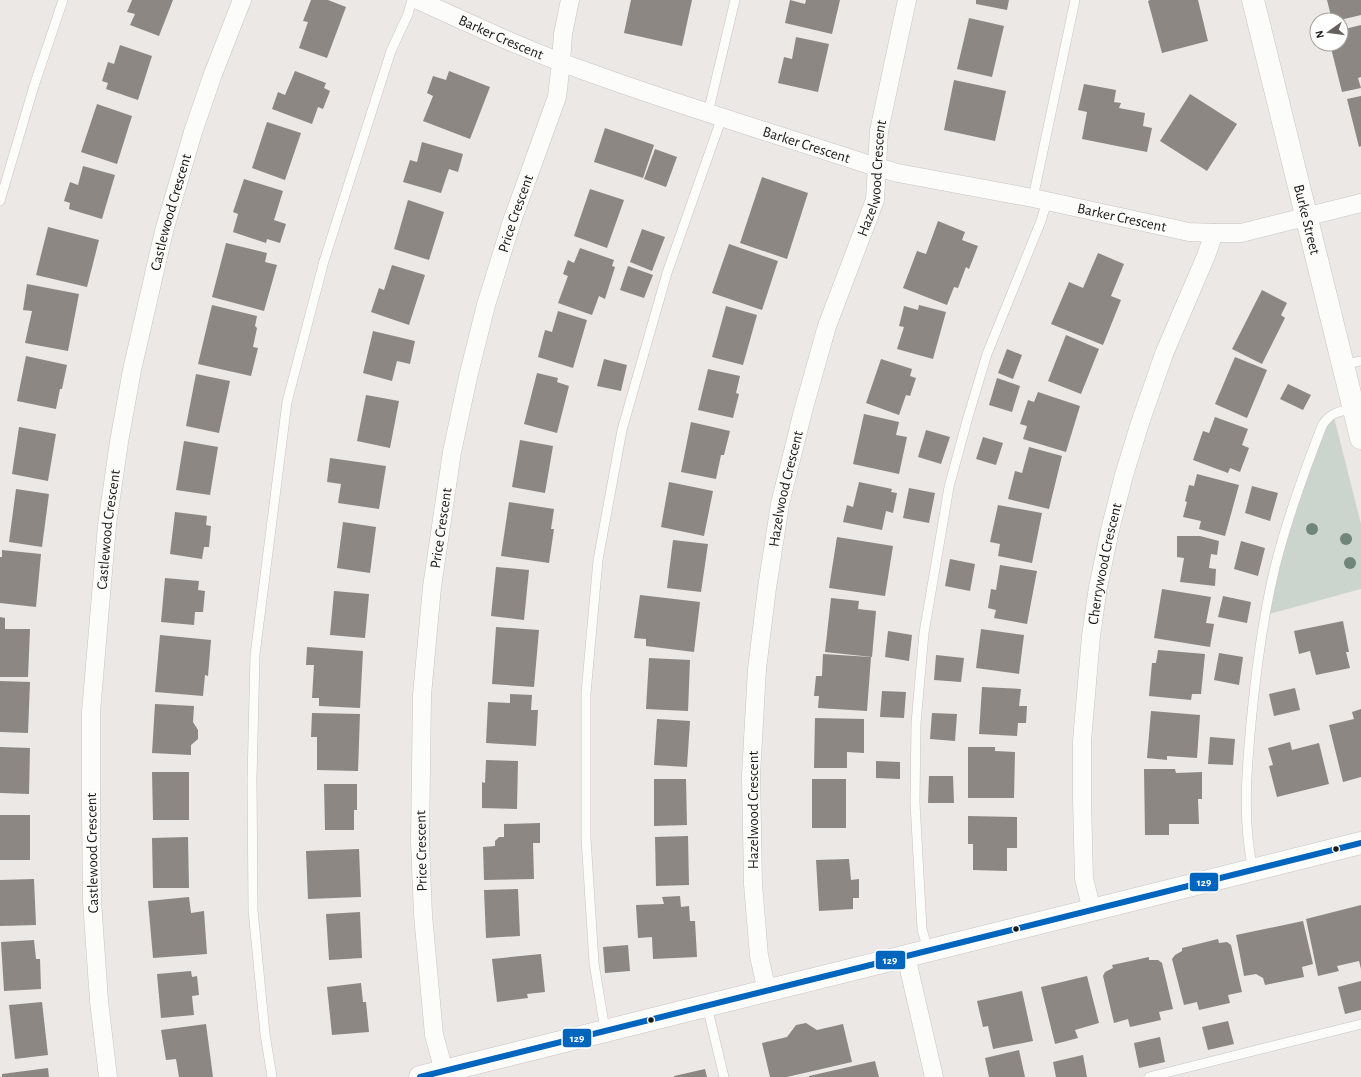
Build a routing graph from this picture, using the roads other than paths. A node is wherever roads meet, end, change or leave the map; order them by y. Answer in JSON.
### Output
{"nodes":[{"id":1,"x":63,"y":0,"type":"edge"},
{"id":2,"x":242,"y":0,"type":"edge"},
{"id":3,"x":412,"y":0,"type":"edge"},
{"id":4,"x":418,"y":0,"type":"edge"},
{"id":5,"x":570,"y":0,"type":"edge"},
{"id":6,"x":735,"y":0,"type":"edge"},
{"id":7,"x":907,"y":0,"type":"edge"},
{"id":8,"x":1075,"y":0,"type":"edge"},
{"id":9,"x":1253,"y":0,"type":"edge"},
{"id":10,"x":561,"y":62,"type":"junction"},
{"id":11,"x":715,"y":115,"type":"junction"},
{"id":12,"x":876,"y":167,"type":"junction"},
{"id":13,"x":1040,"y":199,"type":"junction"},
{"id":14,"x":0,"y":201,"type":"edge"},
{"id":15,"x":1361,"y":203,"type":"edge"},
{"id":16,"x":1306,"y":217,"type":"junction"},
{"id":17,"x":1214,"y":233,"type":"junction"},
{"id":18,"x":1352,"y":363,"type":"edge"},
{"id":19,"x":1354,"y":408,"type":"junction"},
{"id":20,"x":1361,"y":438,"type":"edge"},
{"id":21,"x":1361,"y":843,"type":"edge"},
{"id":22,"x":1253,"y":870,"type":"junction"},
{"id":23,"x":1092,"y":910,"type":"junction"},
{"id":24,"x":928,"y":951,"type":"junction"},
{"id":25,"x":906,"y":956,"type":"junction"},
{"id":26,"x":767,"y":991,"type":"junction"},
{"id":27,"x":707,"y":1006,"type":"junction"},
{"id":28,"x":1361,"y":1024,"type":"edge"},
{"id":29,"x":605,"y":1030,"type":"junction"},
{"id":30,"x":444,"y":1071,"type":"junction"},
{"id":31,"x":108,"y":1077,"type":"edge"},
{"id":32,"x":272,"y":1077,"type":"edge"},
{"id":33,"x":420,"y":1077,"type":"edge"},
{"id":34,"x":724,"y":1077,"type":"edge"},
{"id":35,"x":934,"y":1077,"type":"edge"},
{"id":36,"x":1149,"y":1077,"type":"edge"}],
"edges":[{"from":1,"to":14,"type":"lane"},
{"from":2,"to":31,"type":"street","name":"Castlewood Crescent"},
{"from":3,"to":32,"type":"lane"},
{"from":4,"to":10,"type":"street","name":"Barker Crescent"},
{"from":5,"to":10,"type":"street","name":"Price Crescent"},
{"from":6,"to":11,"type":"lane"},
{"from":7,"to":12,"type":"street","name":"Hazelwood Crescent"},
{"from":8,"to":13,"type":"lane"},
{"from":9,"to":16,"type":"street","name":"Burke Street"},
{"from":10,"to":11,"type":"street","name":"Barker Crescent"},
{"from":10,"to":30,"type":"street","name":"Price Crescent"},
{"from":11,"to":12,"type":"street","name":"Barker Crescent"},
{"from":11,"to":29,"type":"lane"},
{"from":12,"to":13,"type":"street","name":"Barker Crescent"},
{"from":12,"to":26,"type":"street","name":"Hazelwood Crescent"},
{"from":13,"to":17,"type":"street","name":"Barker Crescent"},
{"from":13,"to":24,"type":"lane"},
{"from":15,"to":16,"type":"street","name":"Barker Crescent"},
{"from":16,"to":17,"type":"street","name":"Barker Crescent"},
{"from":16,"to":18,"type":"street","name":"Burke Street"},
{"from":17,"to":23,"type":"street","name":"Cherrywood Crescent"},
{"from":18,"to":19,"type":"street","name":"Burke Street"},
{"from":19,"to":20,"type":"street","name":"Burke Street"},
{"from":19,"to":22,"type":"lane"},
{"from":21,"to":22,"type":"street"},
{"from":22,"to":23,"type":"street"},
{"from":23,"to":24,"type":"street"},
{"from":24,"to":25,"type":"street"},
{"from":25,"to":26,"type":"street"},
{"from":25,"to":35,"type":"street"},
{"from":26,"to":27,"type":"street"},
{"from":27,"to":29,"type":"street"},
{"from":27,"to":34,"type":"lane"},
{"from":28,"to":36,"type":"lane"},
{"from":29,"to":30,"type":"street"},
{"from":30,"to":33,"type":"street"}]}
